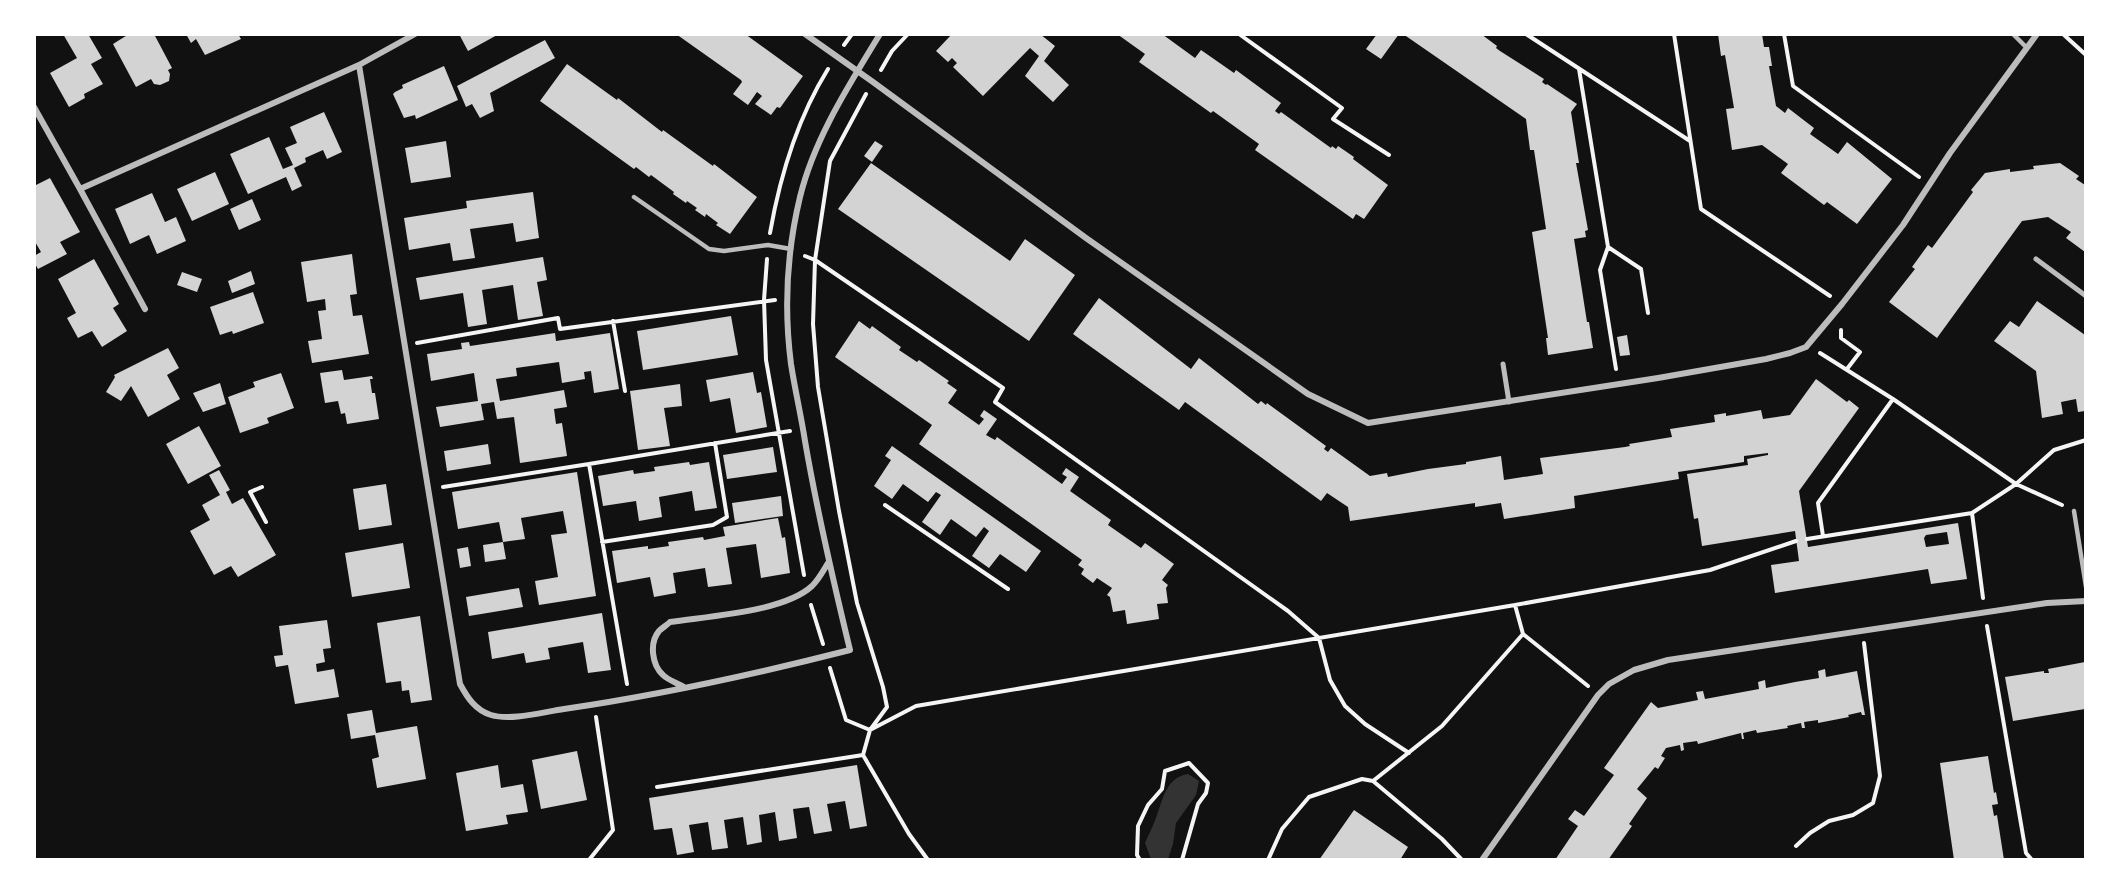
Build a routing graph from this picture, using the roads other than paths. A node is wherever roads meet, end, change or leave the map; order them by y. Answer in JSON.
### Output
{"nodes":[{"id":1,"x":415,"y":34,"type":"edge"},
{"id":2,"x":805,"y":34,"type":"edge"},
{"id":3,"x":880,"y":34,"type":"edge"},
{"id":4,"x":2013,"y":34,"type":"edge"},
{"id":5,"x":2037,"y":34,"type":"edge"},
{"id":6,"x":2027,"y":48,"type":"junction"},
{"id":7,"x":359,"y":65,"type":"junction"},
{"id":8,"x":858,"y":71,"type":"junction"},
{"id":9,"x":34,"y":107,"type":"edge"},
{"id":10,"x":80,"y":189,"type":"junction"},
{"id":11,"x":634,"y":197,"type":"dead end"},
{"id":12,"x":791,"y":249,"type":"junction"},
{"id":13,"x":2036,"y":259,"type":"dead end"},
{"id":14,"x":2085,"y":296,"type":"edge"},
{"id":15,"x":145,"y":309,"type":"dead end"},
{"id":16,"x":1503,"y":364,"type":"dead end"},
{"id":17,"x":1509,"y":402,"type":"junction"},
{"id":18,"x":2074,"y":511,"type":"road end"},
{"id":19,"x":828,"y":562,"type":"junction"},
{"id":20,"x":2085,"y":587,"type":"edge"},
{"id":21,"x":2085,"y":601,"type":"edge"},
{"id":22,"x":684,"y":687,"type":"junction"},
{"id":23,"x":1482,"y":860,"type":"edge"}],
"edges":[{"from":1,"to":7,"type":"street"},
{"from":2,"to":8,"type":"street"},
{"from":3,"to":8,"type":"street"},
{"from":4,"to":6,"type":"lane"},
{"from":5,"to":6,"type":"street"},
{"from":6,"to":17,"type":"street"},
{"from":7,"to":10,"type":"street"},
{"from":7,"to":22,"type":"street"},
{"from":8,"to":12,"type":"street"},
{"from":8,"to":17,"type":"street"},
{"from":9,"to":10,"type":"street"},
{"from":10,"to":15,"type":"street"},
{"from":11,"to":12,"type":"lane"},
{"from":12,"to":19,"type":"street"},
{"from":13,"to":14,"type":"street"},
{"from":16,"to":17,"type":"street"},
{"from":18,"to":20,"type":"lane"},
{"from":19,"to":22,"type":"street"},
{"from":19,"to":22,"type":"street"},
{"from":21,"to":23,"type":"street"}]}
